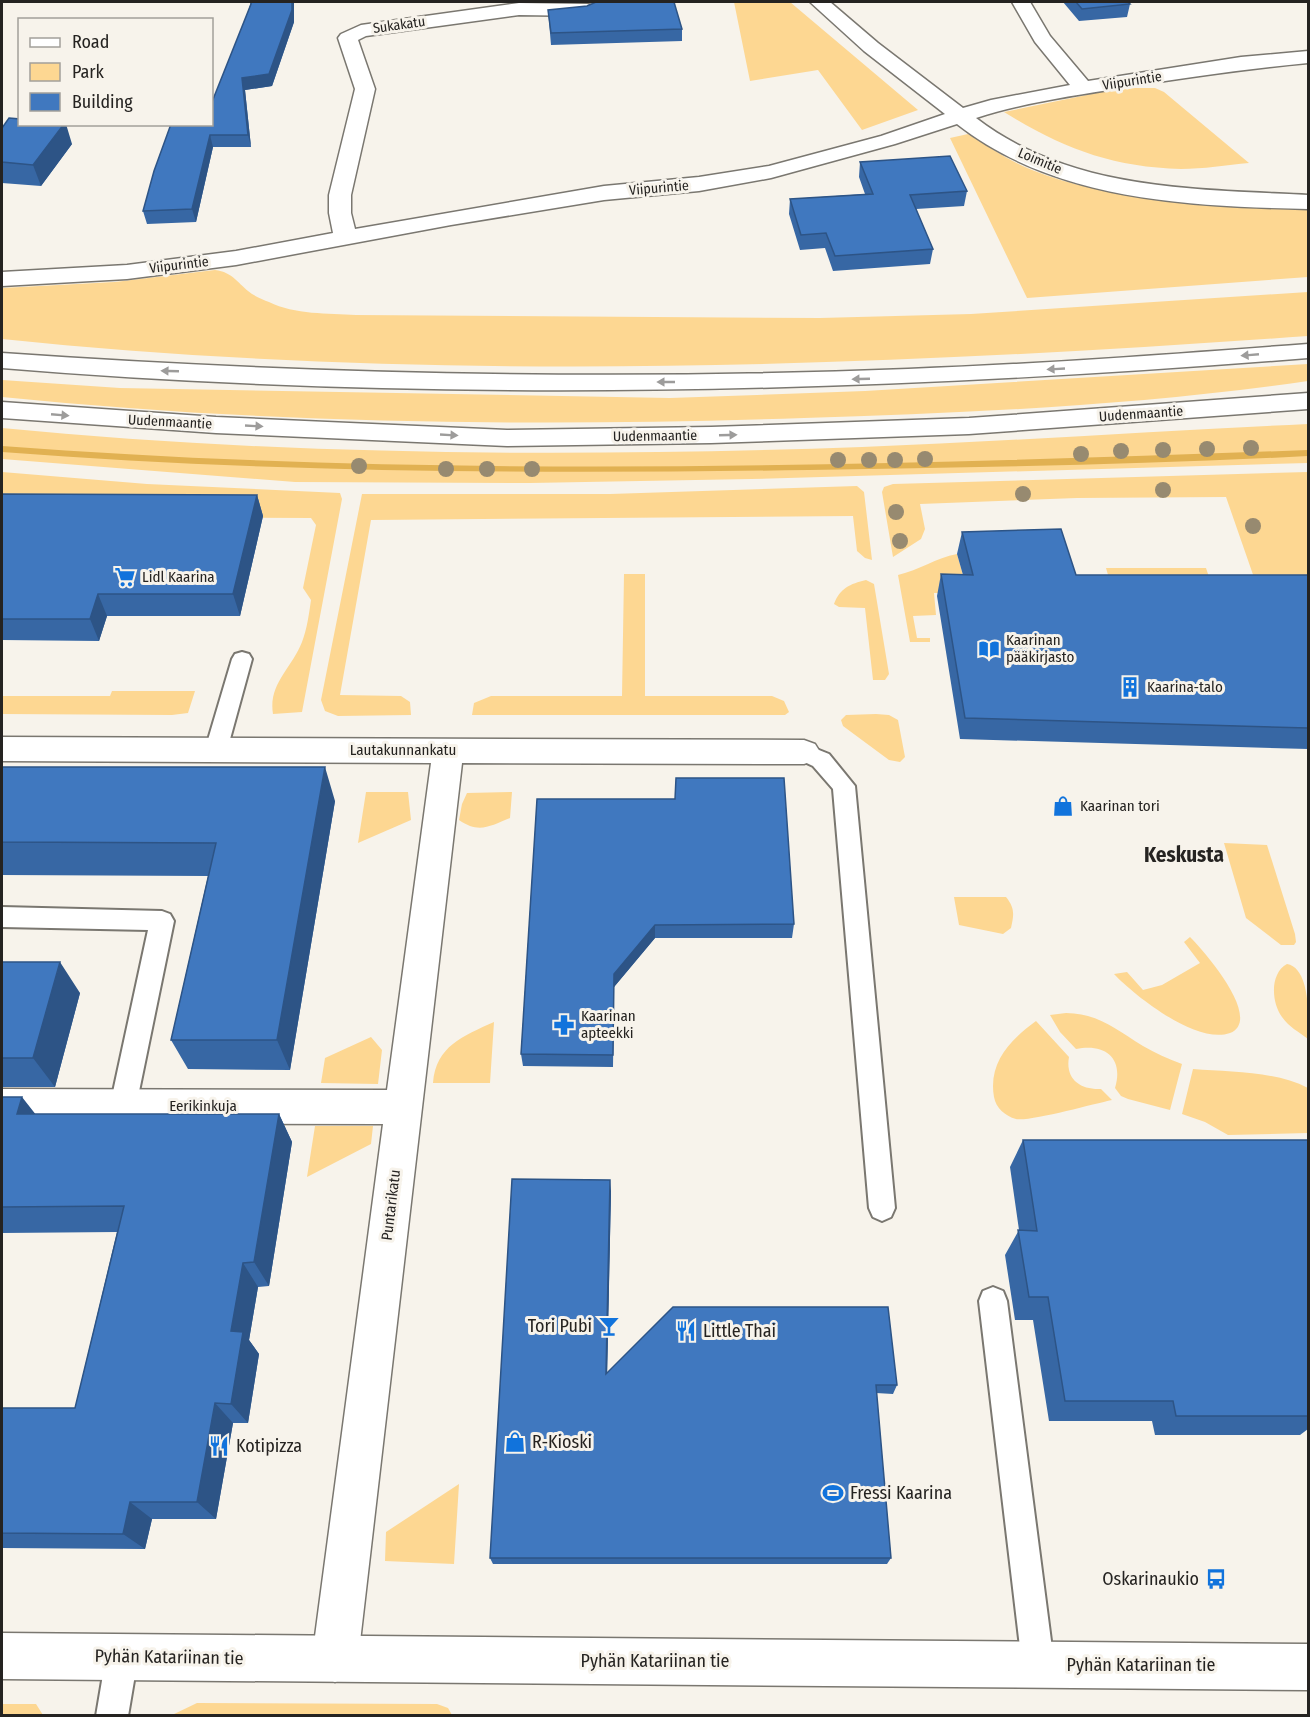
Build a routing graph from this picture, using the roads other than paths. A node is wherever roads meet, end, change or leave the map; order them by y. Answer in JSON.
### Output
{"nodes":[{"id":1,"x":819,"y":2,"type":"edge"},
{"id":2,"x":1021,"y":2,"type":"edge"},
{"id":3,"x":587,"y":10,"type":"edge"},
{"id":4,"x":1308,"y":57,"type":"edge"},
{"id":5,"x":1083,"y":88,"type":"junction"},
{"id":6,"x":959,"y":115,"type":"junction"},
{"id":7,"x":1308,"y":202,"type":"edge"},
{"id":8,"x":346,"y":239,"type":"junction"},
{"id":9,"x":2,"y":279,"type":"edge"},
{"id":10,"x":1308,"y":351,"type":"edge"},
{"id":11,"x":2,"y":361,"type":"edge"},
{"id":12,"x":1308,"y":401,"type":"edge"},
{"id":13,"x":2,"y":410,"type":"edge"},
{"id":14,"x":242,"y":659,"type":"dead end"},
{"id":15,"x":2,"y":749,"type":"edge"},
{"id":16,"x":216,"y":750,"type":"junction"},
{"id":17,"x":448,"y":750,"type":"junction"},
{"id":18,"x":804,"y":752,"type":"joint"},
{"id":19,"x":2,"y":917,"type":"edge"},
{"id":20,"x":2,"y":1106,"type":"edge"},
{"id":21,"x":123,"y":1106,"type":"junction"},
{"id":22,"x":404,"y":1107,"type":"junction"},
{"id":23,"x":882,"y":1208,"type":"dead end"},
{"id":24,"x":993,"y":1301,"type":"dead end"},
{"id":25,"x":2,"y":1656,"type":"edge"},
{"id":26,"x":122,"y":1657,"type":"junction"},
{"id":27,"x":335,"y":1659,"type":"junction"},
{"id":28,"x":1038,"y":1664,"type":"junction"},
{"id":29,"x":1308,"y":1667,"type":"edge"},
{"id":30,"x":112,"y":1716,"type":"edge"}],
"edges":[{"from":1,"to":6,"type":"street","name":"Loimitie"},
{"from":2,"to":5,"type":"street"},
{"from":3,"to":8,"type":"street","name":"Sukakatu"},
{"from":4,"to":5,"type":"street","name":"Viipurintie"},
{"from":5,"to":6,"type":"street","name":"Viipurintie"},
{"from":6,"to":7,"type":"street","name":"Loimitie"},
{"from":6,"to":8,"type":"street","name":"Viipurintie"},
{"from":8,"to":9,"type":"street","name":"Viipurintie"},
{"from":10,"to":11,"type":"street","one_way":true},
{"from":13,"to":12,"type":"street","name":"Uudenmaantie","one_way":true},
{"from":14,"to":16,"type":"lane"},
{"from":15,"to":16,"type":"street","name":"Lautakunnankatu"},
{"from":16,"to":17,"type":"street","name":"Lautakunnankatu"},
{"from":17,"to":18,"type":"street","name":"Lautakunnankatu"},
{"from":17,"to":22,"type":"street","name":"Puntarikatu"},
{"from":18,"to":23,"type":"lane"},
{"from":19,"to":21,"type":"lane"},
{"from":20,"to":21,"type":"street","name":"Eerikinkuja"},
{"from":21,"to":22,"type":"street","name":"Eerikinkuja"},
{"from":22,"to":27,"type":"street","name":"Puntarikatu"},
{"from":24,"to":28,"type":"lane"},
{"from":25,"to":26,"type":"street","name":"Pyhän Katariinan tie"},
{"from":26,"to":27,"type":"street","name":"Pyhän Katariinan tie"},
{"from":26,"to":30,"type":"lane"},
{"from":27,"to":28,"type":"street","name":"Pyhän Katariinan tie"},
{"from":28,"to":29,"type":"street","name":"Pyhän Katariinan tie"}]}
